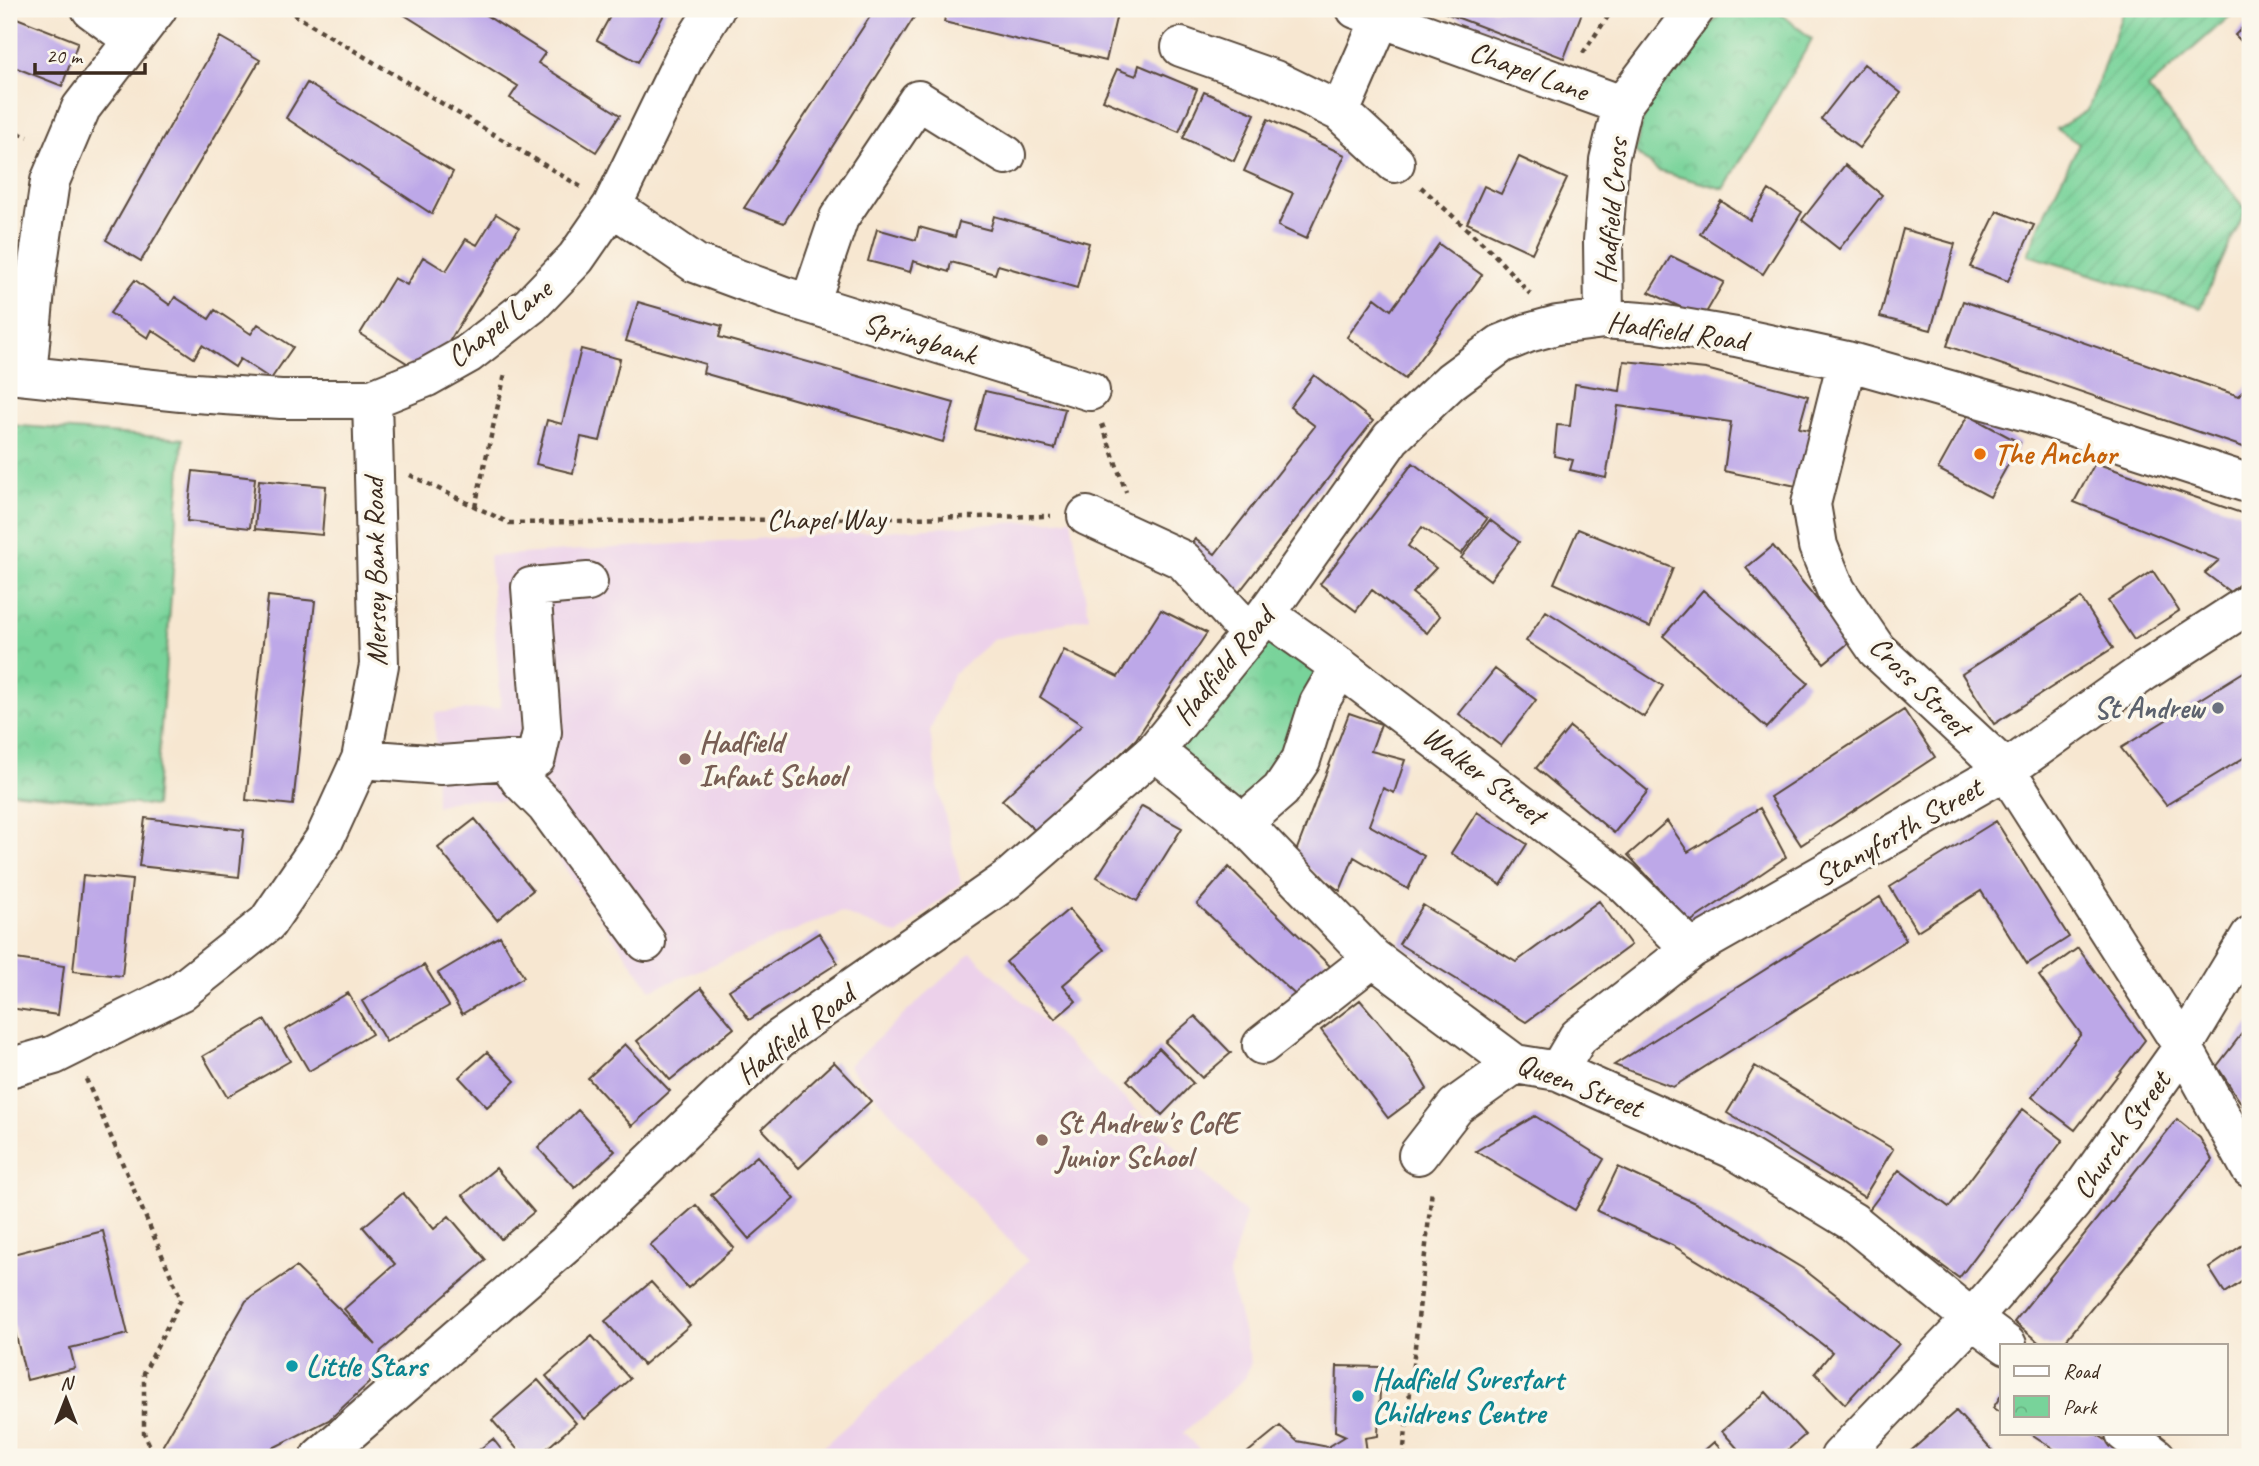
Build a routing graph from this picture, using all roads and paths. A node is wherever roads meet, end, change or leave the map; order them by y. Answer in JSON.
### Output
{"nodes":[{"id":1,"x":91,"y":9,"type":"edge"},
{"id":2,"x":157,"y":9,"type":"edge"},
{"id":3,"x":285,"y":9,"type":"edge"},
{"id":4,"x":715,"y":9,"type":"edge"},
{"id":5,"x":1613,"y":9,"type":"edge"},
{"id":6,"x":1695,"y":9,"type":"edge"},
{"id":7,"x":1369,"y":13,"type":"edge"},
{"id":8,"x":134,"y":40,"type":"junction"},
{"id":9,"x":1181,"y":47,"type":"dead end"},
{"id":10,"x":1562,"y":83,"type":"junction"},
{"id":11,"x":1622,"y":105,"type":"junction"},
{"id":12,"x":1340,"y":112,"type":"junction"},
{"id":13,"x":1006,"y":155,"type":"dead end"},
{"id":14,"x":1395,"y":163,"type":"joint"},
{"id":15,"x":612,"y":206,"type":"junction"},
{"id":16,"x":810,"y":303,"type":"junction"},
{"id":17,"x":518,"y":314,"type":"junction"},
{"id":18,"x":1604,"y":319,"type":"junction"},
{"id":19,"x":1557,"y":325,"type":"junction"},
{"id":20,"x":1847,"y":361,"type":"junction"},
{"id":21,"x":18,"y":375,"type":"edge"},
{"id":22,"x":1090,"y":391,"type":"joint"},
{"id":23,"x":372,"y":399,"type":"junction"},
{"id":24,"x":374,"y":457,"type":"junction"},
{"id":25,"x":2250,"y":484,"type":"edge"},
{"id":26,"x":475,"y":507,"type":"junction"},
{"id":27,"x":1087,"y":516,"type":"joint"},
{"id":28,"x":1144,"y":542,"type":"junction"},
{"id":29,"x":588,"y":582,"type":"dead end"},
{"id":30,"x":2250,"y":603,"type":"edge"},
{"id":31,"x":1258,"y":624,"type":"junction"},
{"id":32,"x":1340,"y":667,"type":"junction"},
{"id":33,"x":1155,"y":751,"type":"junction"},
{"id":34,"x":360,"y":759,"type":"junction"},
{"id":35,"x":507,"y":760,"type":"junction"},
{"id":36,"x":2006,"y":770,"type":"junction"},
{"id":37,"x":1243,"y":823,"type":"junction"},
{"id":38,"x":2250,"y":936,"type":"edge"},
{"id":39,"x":646,"y":942,"type":"dead end"},
{"id":40,"x":1691,"y":949,"type":"junction"},
{"id":41,"x":1373,"y":958,"type":"junction"},
{"id":42,"x":1262,"y":1045,"type":"dead end"},
{"id":43,"x":72,"y":1046,"type":"junction"},
{"id":44,"x":2183,"y":1047,"type":"junction"},
{"id":45,"x":1515,"y":1064,"type":"junction"},
{"id":46,"x":9,"y":1068,"type":"edge"},
{"id":47,"x":1558,"y":1071,"type":"junction"},
{"id":48,"x":1428,"y":1142,"type":"joint"},
{"id":49,"x":2250,"y":1168,"type":"edge"},
{"id":50,"x":1972,"y":1320,"type":"junction"},
{"id":51,"x":2006,"y":1344,"type":"edge"},
{"id":52,"x":2126,"y":1434,"type":"edge"},
{"id":53,"x":155,"y":1457,"type":"edge"},
{"id":54,"x":320,"y":1457,"type":"edge"},
{"id":55,"x":1403,"y":1457,"type":"edge"},
{"id":56,"x":1840,"y":1457,"type":"edge"},
{"id":57,"x":2155,"y":1457,"type":"edge"}],
"edges":[{"from":1,"to":8,"type":"street"},
{"from":2,"to":8,"type":"street"},
{"from":3,"to":15,"type":"path"},
{"from":4,"to":15,"type":"street","name":"Chapel Lane"},
{"from":5,"to":10,"type":"path"},
{"from":6,"to":11,"type":"street"},
{"from":7,"to":10,"type":"street","name":"Chapel Lane"},
{"from":7,"to":12,"type":"street"},
{"from":8,"to":21,"type":"street"},
{"from":9,"to":12,"type":"street"},
{"from":10,"to":11,"type":"street","name":"Chapel Lane"},
{"from":11,"to":18,"type":"street","name":"Hadfield Cross"},
{"from":12,"to":14,"type":"street"},
{"from":13,"to":16,"type":"street"},
{"from":14,"to":19,"type":"path"},
{"from":15,"to":16,"type":"street","name":"Springbank"},
{"from":15,"to":17,"type":"street","name":"Chapel Lane"},
{"from":16,"to":22,"type":"street","name":"Springbank"},
{"from":17,"to":23,"type":"street","name":"Chapel Lane"},
{"from":17,"to":26,"type":"path"},
{"from":18,"to":19,"type":"street","name":"Hadfield Road"},
{"from":18,"to":20,"type":"street","name":"Hadfield Road"},
{"from":19,"to":31,"type":"street","name":"Hadfield Road"},
{"from":20,"to":25,"type":"street","name":"Hadfield Road"},
{"from":20,"to":36,"type":"street","name":"Cross Street"},
{"from":21,"to":23,"type":"street","name":"Chapel Lane"},
{"from":22,"to":28,"type":"path"},
{"from":23,"to":24,"type":"street","name":"Mersey Bank Road"},
{"from":24,"to":26,"type":"path","name":"Chapel Way"},
{"from":24,"to":34,"type":"street","name":"Mersey Bank Road"},
{"from":26,"to":27,"type":"path","name":"Chapel Way"},
{"from":27,"to":28,"type":"street"},
{"from":28,"to":31,"type":"street"},
{"from":29,"to":35,"type":"street"},
{"from":30,"to":36,"type":"street","name":"Stanyforth Street"},
{"from":31,"to":32,"type":"street","name":"Walker Street"},
{"from":31,"to":33,"type":"street","name":"Hadfield Road"},
{"from":32,"to":37,"type":"street"},
{"from":32,"to":40,"type":"street","name":"Walker Street"},
{"from":33,"to":37,"type":"street","name":"Queen Street"},
{"from":33,"to":54,"type":"street","name":"Hadfield Road"},
{"from":34,"to":35,"type":"street"},
{"from":34,"to":43,"type":"street","name":"Mersey Bank Road"},
{"from":35,"to":39,"type":"street"},
{"from":36,"to":40,"type":"street","name":"Stanyforth Street"},
{"from":36,"to":44,"type":"street","name":"Cross Street"},
{"from":37,"to":41,"type":"street","name":"Queen Street"},
{"from":38,"to":44,"type":"street","name":"Church Street"},
{"from":40,"to":47,"type":"street","name":"Stanyforth Street"},
{"from":41,"to":42,"type":"street"},
{"from":41,"to":45,"type":"street","name":"Queen Street"},
{"from":43,"to":46,"type":"street","name":"Mersey Bank Road"},
{"from":43,"to":53,"type":"path"},
{"from":44,"to":49,"type":"street","name":"Cross Street"},
{"from":44,"to":50,"type":"street","name":"Church Street"},
{"from":45,"to":47,"type":"street","name":"Queen Street"},
{"from":45,"to":48,"type":"street"},
{"from":47,"to":50,"type":"street","name":"Queen Street"},
{"from":48,"to":55,"type":"path"},
{"from":50,"to":51,"type":"street","name":"Queen Street"},
{"from":50,"to":56,"type":"street","name":"Church Street"},
{"from":52,"to":57,"type":"street"}]}
